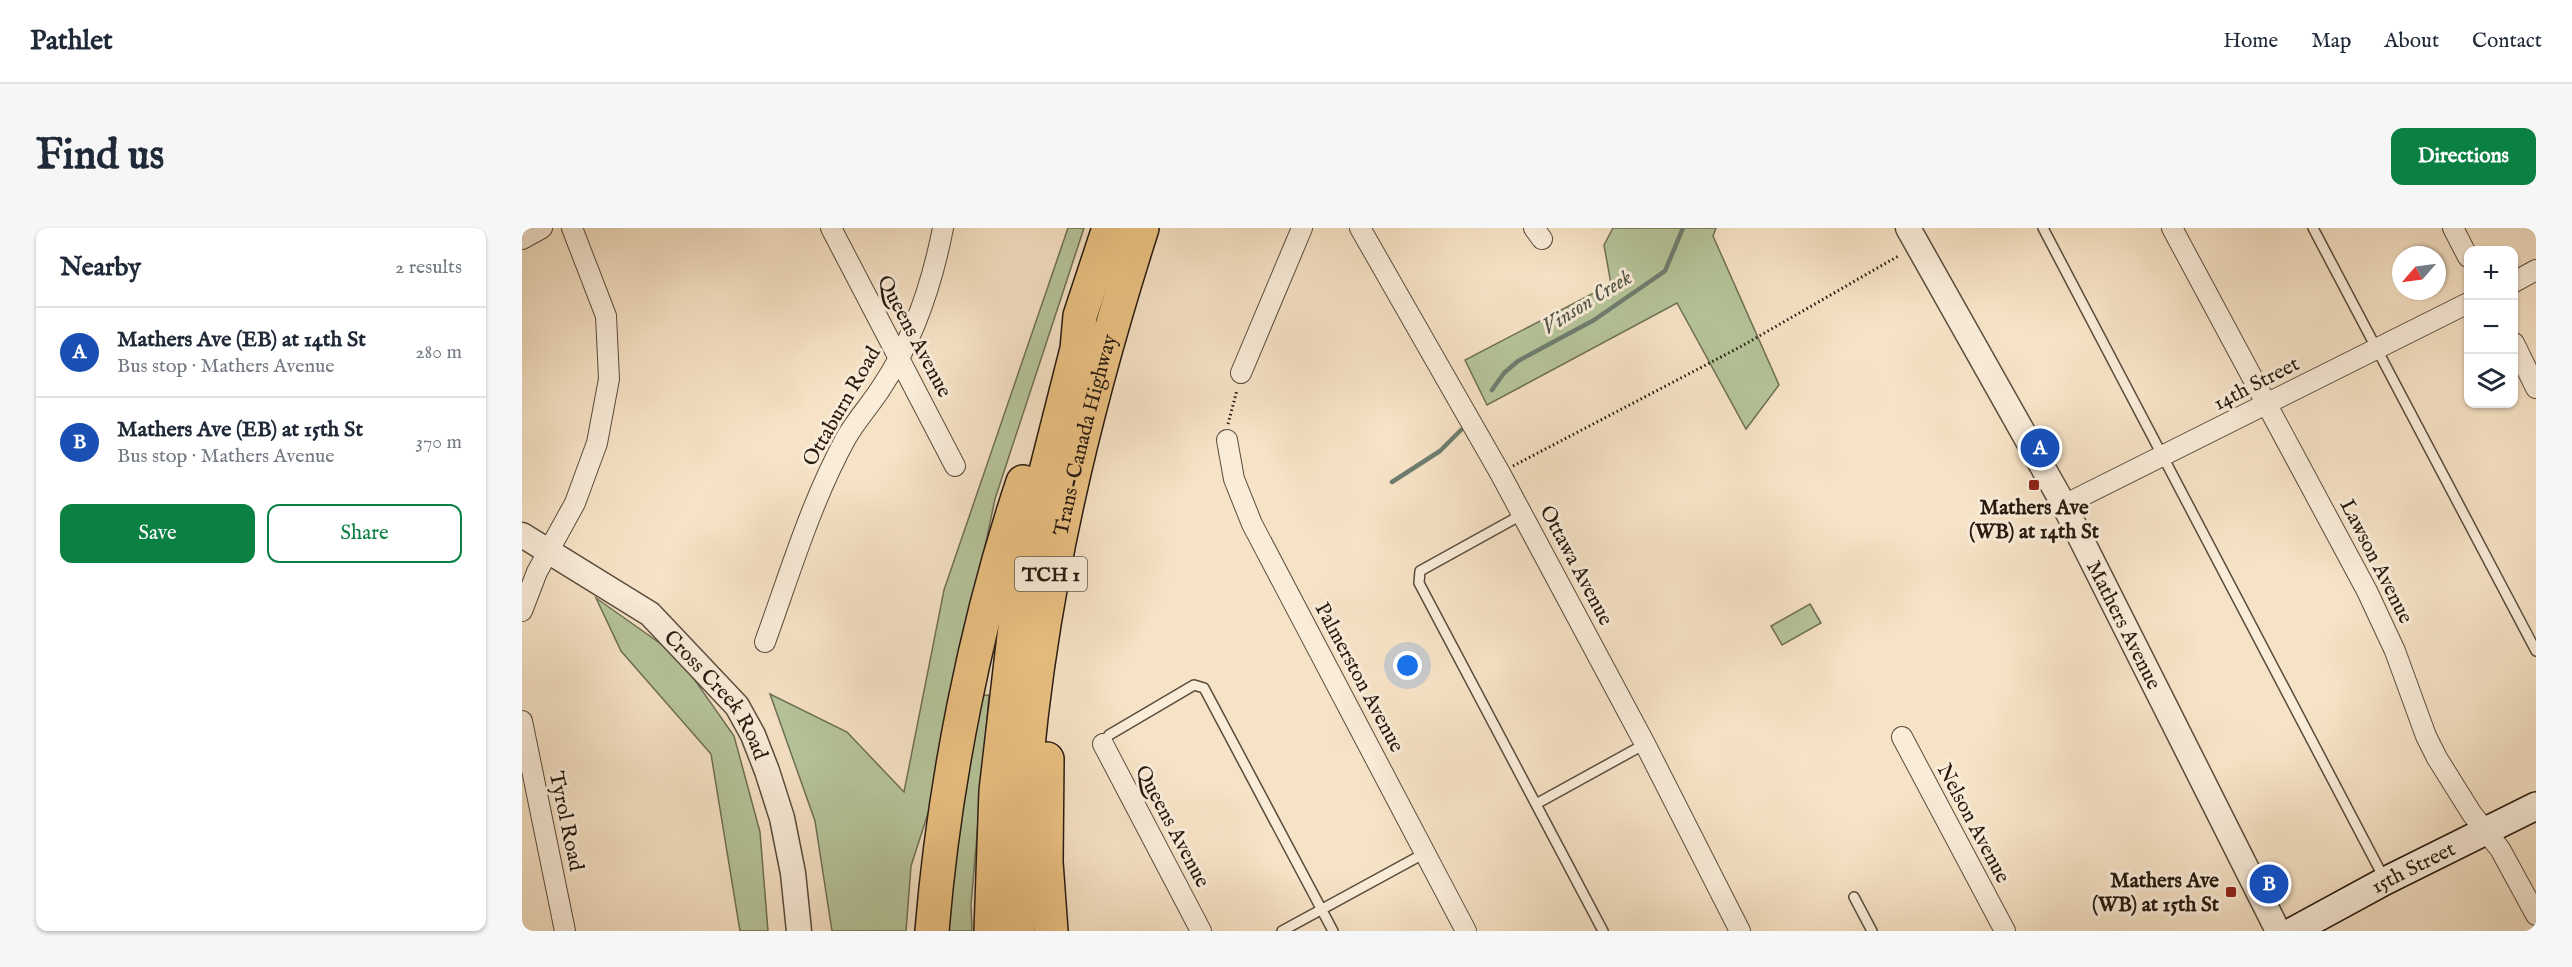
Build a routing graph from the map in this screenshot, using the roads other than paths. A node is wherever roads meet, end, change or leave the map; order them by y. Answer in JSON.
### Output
{"nodes":[{"id":1,"x":542,"y":228,"type":"edge"},
{"id":2,"x":572,"y":228,"type":"edge"},
{"id":3,"x":831,"y":228,"type":"edge"},
{"id":4,"x":943,"y":228,"type":"edge"},
{"id":5,"x":1109,"y":228,"type":"edge"},
{"id":6,"x":1142,"y":228,"type":"edge"},
{"id":7,"x":1302,"y":228,"type":"edge"},
{"id":8,"x":1360,"y":228,"type":"edge"},
{"id":9,"x":2043,"y":228,"type":"edge"},
{"id":10,"x":2172,"y":228,"type":"edge"},
{"id":11,"x":2313,"y":228,"type":"edge"},
{"id":12,"x":2453,"y":228,"type":"edge"},
{"id":13,"x":1913,"y":237,"type":"edge"},
{"id":14,"x":522,"y":239,"type":"edge"},
{"id":15,"x":2464,"y":248,"type":"edge"},
{"id":16,"x":1132,"y":261,"type":"junction"},
{"id":17,"x":2536,"y":270,"type":"edge"},
{"id":18,"x":2518,"y":280,"type":"edge"},
{"id":19,"x":2464,"y":306,"type":"edge"},
{"id":20,"x":1080,"y":316,"type":"junction"},
{"id":21,"x":2376,"y":350,"type":"junction"},
{"id":22,"x":2518,"y":351,"type":"edge"},
{"id":23,"x":899,"y":355,"type":"junction"},
{"id":24,"x":1241,"y":374,"type":"road end"},
{"id":25,"x":2536,"y":388,"type":"edge"},
{"id":26,"x":2268,"y":404,"type":"junction"},
{"id":27,"x":1227,"y":440,"type":"road end"},
{"id":28,"x":2164,"y":456,"type":"junction"},
{"id":29,"x":955,"y":466,"type":"dead end"},
{"id":30,"x":2064,"y":505,"type":"junction"},
{"id":31,"x":1522,"y":514,"type":"junction"},
{"id":32,"x":522,"y":535,"type":"edge"},
{"id":33,"x":549,"y":550,"type":"junction"},
{"id":34,"x":522,"y":611,"type":"edge"},
{"id":35,"x":765,"y":642,"type":"dead end"},
{"id":36,"x":2536,"y":651,"type":"edge"},
{"id":37,"x":522,"y":721,"type":"edge"},
{"id":38,"x":1902,"y":737,"type":"dead end"},
{"id":39,"x":1103,"y":744,"type":"joint"},
{"id":40,"x":1645,"y":744,"type":"junction"},
{"id":41,"x":1536,"y":804,"type":"junction"},
{"id":42,"x":2536,"y":806,"type":"edge"},
{"id":43,"x":2487,"y":832,"type":"junction"},
{"id":44,"x":1425,"y":853,"type":"junction"},
{"id":45,"x":2385,"y":881,"type":"junction"},
{"id":46,"x":1854,"y":897,"type":"dead end"},
{"id":47,"x":1322,"y":909,"type":"junction"},
{"id":48,"x":2536,"y":915,"type":"edge"},
{"id":49,"x":565,"y":931,"type":"edge"},
{"id":50,"x":799,"y":931,"type":"edge"},
{"id":51,"x":932,"y":931,"type":"edge"},
{"id":52,"x":991,"y":931,"type":"edge"},
{"id":53,"x":1018,"y":931,"type":"edge"},
{"id":54,"x":1051,"y":931,"type":"edge"},
{"id":55,"x":1201,"y":931,"type":"edge"},
{"id":56,"x":1282,"y":931,"type":"edge"},
{"id":57,"x":1333,"y":931,"type":"edge"},
{"id":58,"x":1466,"y":931,"type":"edge"},
{"id":59,"x":1603,"y":931,"type":"edge"},
{"id":60,"x":1740,"y":931,"type":"edge"},
{"id":61,"x":1872,"y":931,"type":"edge"},
{"id":62,"x":2005,"y":931,"type":"edge"},
{"id":63,"x":2278,"y":931,"type":"edge"},
{"id":64,"x":2293,"y":931,"type":"edge"}],
"edges":[{"from":1,"to":14,"type":"street"},
{"from":2,"to":33,"type":"street"},
{"from":3,"to":23,"type":"street","name":"Queens Avenue"},
{"from":4,"to":23,"type":"street","name":"Ottaburn Road"},
{"from":5,"to":20,"type":"highway","name":"Trans-Canada Highway","number":"TCH 1"},
{"from":6,"to":16,"type":"highway","name":"Trans-Canada Highway","number":"TCH 1"},
{"from":7,"to":24,"type":"street"},
{"from":8,"to":31,"type":"street","name":"Ottawa Avenue"},
{"from":9,"to":28,"type":"lane"},
{"from":10,"to":26,"type":"street","name":"Lawson Avenue"},
{"from":11,"to":21,"type":"lane"},
{"from":12,"to":15,"type":"street"},
{"from":13,"to":30,"type":"street","name":"Mathers Avenue"},
{"from":16,"to":53,"type":"highway","name":"Trans-Canada Highway","number":"TCH 1"},
{"from":16,"to":54,"type":"highway"},
{"from":17,"to":18,"type":"street"},
{"from":19,"to":21,"type":"street","name":"14th Street"},
{"from":20,"to":51,"type":"highway"},
{"from":20,"to":52,"type":"highway","name":"Trans-Canada Highway","number":"TCH 1"},
{"from":21,"to":26,"type":"street","name":"14th Street"},
{"from":21,"to":36,"type":"lane"},
{"from":22,"to":25,"type":"street"},
{"from":23,"to":29,"type":"street","name":"Queens Avenue"},
{"from":23,"to":35,"type":"street","name":"Ottaburn Road"},
{"from":26,"to":28,"type":"street","name":"14th Street"},
{"from":26,"to":43,"type":"street","name":"Lawson Avenue"},
{"from":27,"to":44,"type":"street","name":"Palmerston Avenue"},
{"from":28,"to":30,"type":"street","name":"14th Street"},
{"from":28,"to":45,"type":"lane"},
{"from":30,"to":63,"type":"street","name":"Mathers Avenue"},
{"from":31,"to":40,"type":"street","name":"Ottawa Avenue"},
{"from":31,"to":41,"type":"lane"},
{"from":32,"to":33,"type":"street","name":"Cross Creek Road"},
{"from":33,"to":34,"type":"street"},
{"from":33,"to":50,"type":"street","name":"Cross Creek Road"},
{"from":37,"to":49,"type":"street","name":"Tyrol Road"},
{"from":38,"to":62,"type":"street","name":"Nelson Avenue"},
{"from":39,"to":47,"type":"lane"},
{"from":39,"to":55,"type":"street","name":"Queens Avenue"},
{"from":40,"to":41,"type":"lane"},
{"from":40,"to":60,"type":"street","name":"Ottawa Avenue"},
{"from":41,"to":59,"type":"lane"},
{"from":42,"to":43,"type":"main road","name":"15th Street"},
{"from":43,"to":45,"type":"main road","name":"15th Street"},
{"from":43,"to":48,"type":"street","name":"Lawson Avenue"},
{"from":44,"to":47,"type":"lane"},
{"from":44,"to":58,"type":"street","name":"Palmerston Avenue"},
{"from":45,"to":64,"type":"main road","name":"15th Street"},
{"from":46,"to":61,"type":"lane"},
{"from":47,"to":56,"type":"lane"},
{"from":47,"to":57,"type":"lane"}]}
